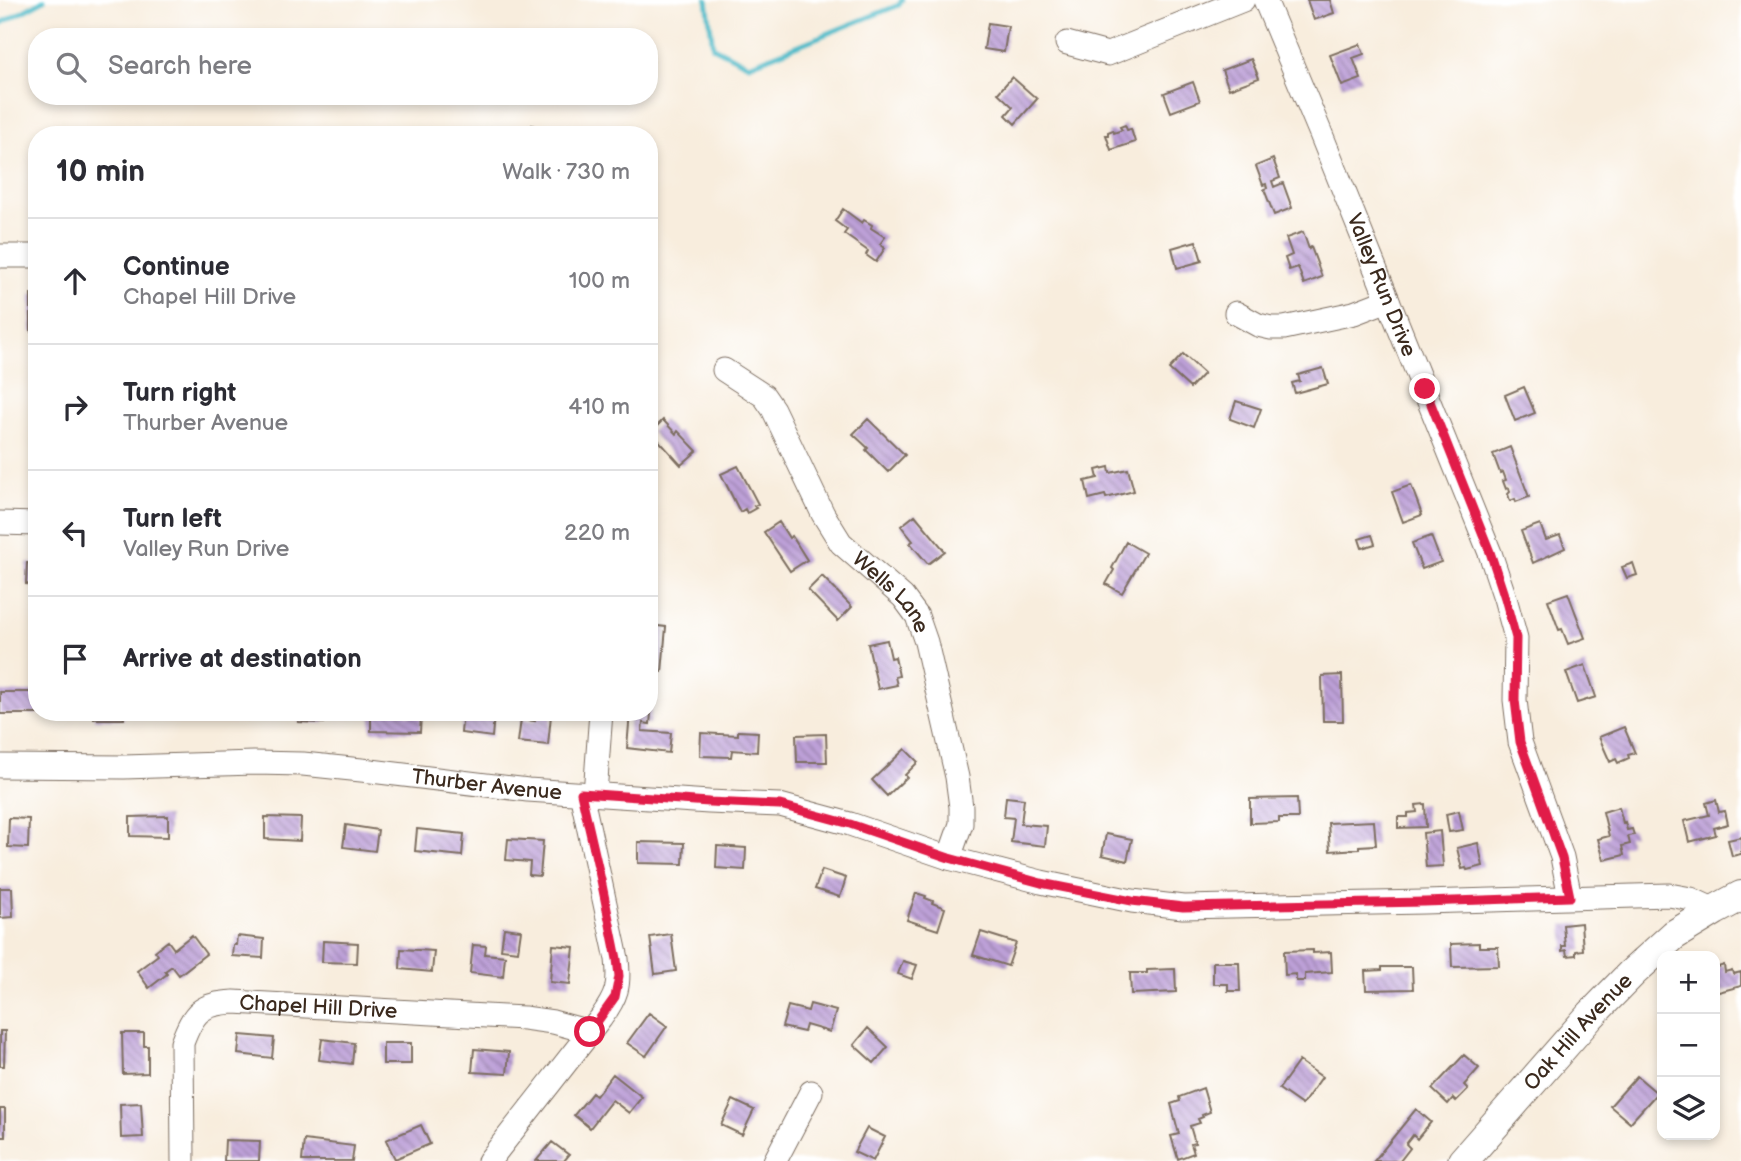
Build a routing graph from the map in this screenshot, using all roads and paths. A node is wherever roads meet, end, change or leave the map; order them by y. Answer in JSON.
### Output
{"nodes":[{"id":1,"x":1243,"y":0,"type":"edge"},
{"id":2,"x":1265,"y":0,"type":"edge"},
{"id":3,"x":1068,"y":43,"type":"dead end"},
{"id":4,"x":0,"y":256,"type":"edge"},
{"id":5,"x":28,"y":256,"type":"edge"},
{"id":6,"x":1388,"y":300,"type":"junction"},
{"id":7,"x":1236,"y":313,"type":"dead end"},
{"id":8,"x":724,"y":370,"type":"dead end"},
{"id":9,"x":0,"y":523,"type":"edge"},
{"id":10,"x":28,"y":524,"type":"edge"},
{"id":11,"x":600,"y":721,"type":"edge"},
{"id":12,"x":0,"y":765,"type":"edge"},
{"id":13,"x":588,"y":794,"type":"junction"},
{"id":14,"x":949,"y":858,"type":"junction"},
{"id":15,"x":1741,"y":896,"type":"edge"},
{"id":16,"x":1570,"y":897,"type":"junction"},
{"id":17,"x":1715,"y":910,"type":"junction"},
{"id":18,"x":590,"y":1032,"type":"junction"},
{"id":19,"x":811,"y":1092,"type":"dead end"},
{"id":20,"x":183,"y":1161,"type":"edge"},
{"id":21,"x":489,"y":1161,"type":"edge"},
{"id":22,"x":775,"y":1161,"type":"edge"},
{"id":23,"x":1463,"y":1161,"type":"edge"}],
"edges":[{"from":1,"to":3,"type":"street"},
{"from":2,"to":6,"type":"street","name":"Valley Run Drive"},
{"from":4,"to":5,"type":"street"},
{"from":6,"to":7,"type":"street"},
{"from":6,"to":16,"type":"street","name":"Valley Run Drive"},
{"from":8,"to":14,"type":"street","name":"Wells Lane"},
{"from":9,"to":10,"type":"street"},
{"from":11,"to":13,"type":"street"},
{"from":12,"to":13,"type":"street","name":"Thurber Avenue"},
{"from":13,"to":14,"type":"street","name":"Thurber Avenue"},
{"from":13,"to":18,"type":"street"},
{"from":14,"to":16,"type":"street","name":"Thurber Avenue"},
{"from":15,"to":17,"type":"main road","name":"Oak Hill Avenue"},
{"from":16,"to":17,"type":"street","name":"Thurber Avenue"},
{"from":17,"to":23,"type":"main road","name":"Oak Hill Avenue"},
{"from":18,"to":20,"type":"street","name":"Chapel Hill Drive"},
{"from":18,"to":21,"type":"street"},
{"from":19,"to":22,"type":"street"}]}
